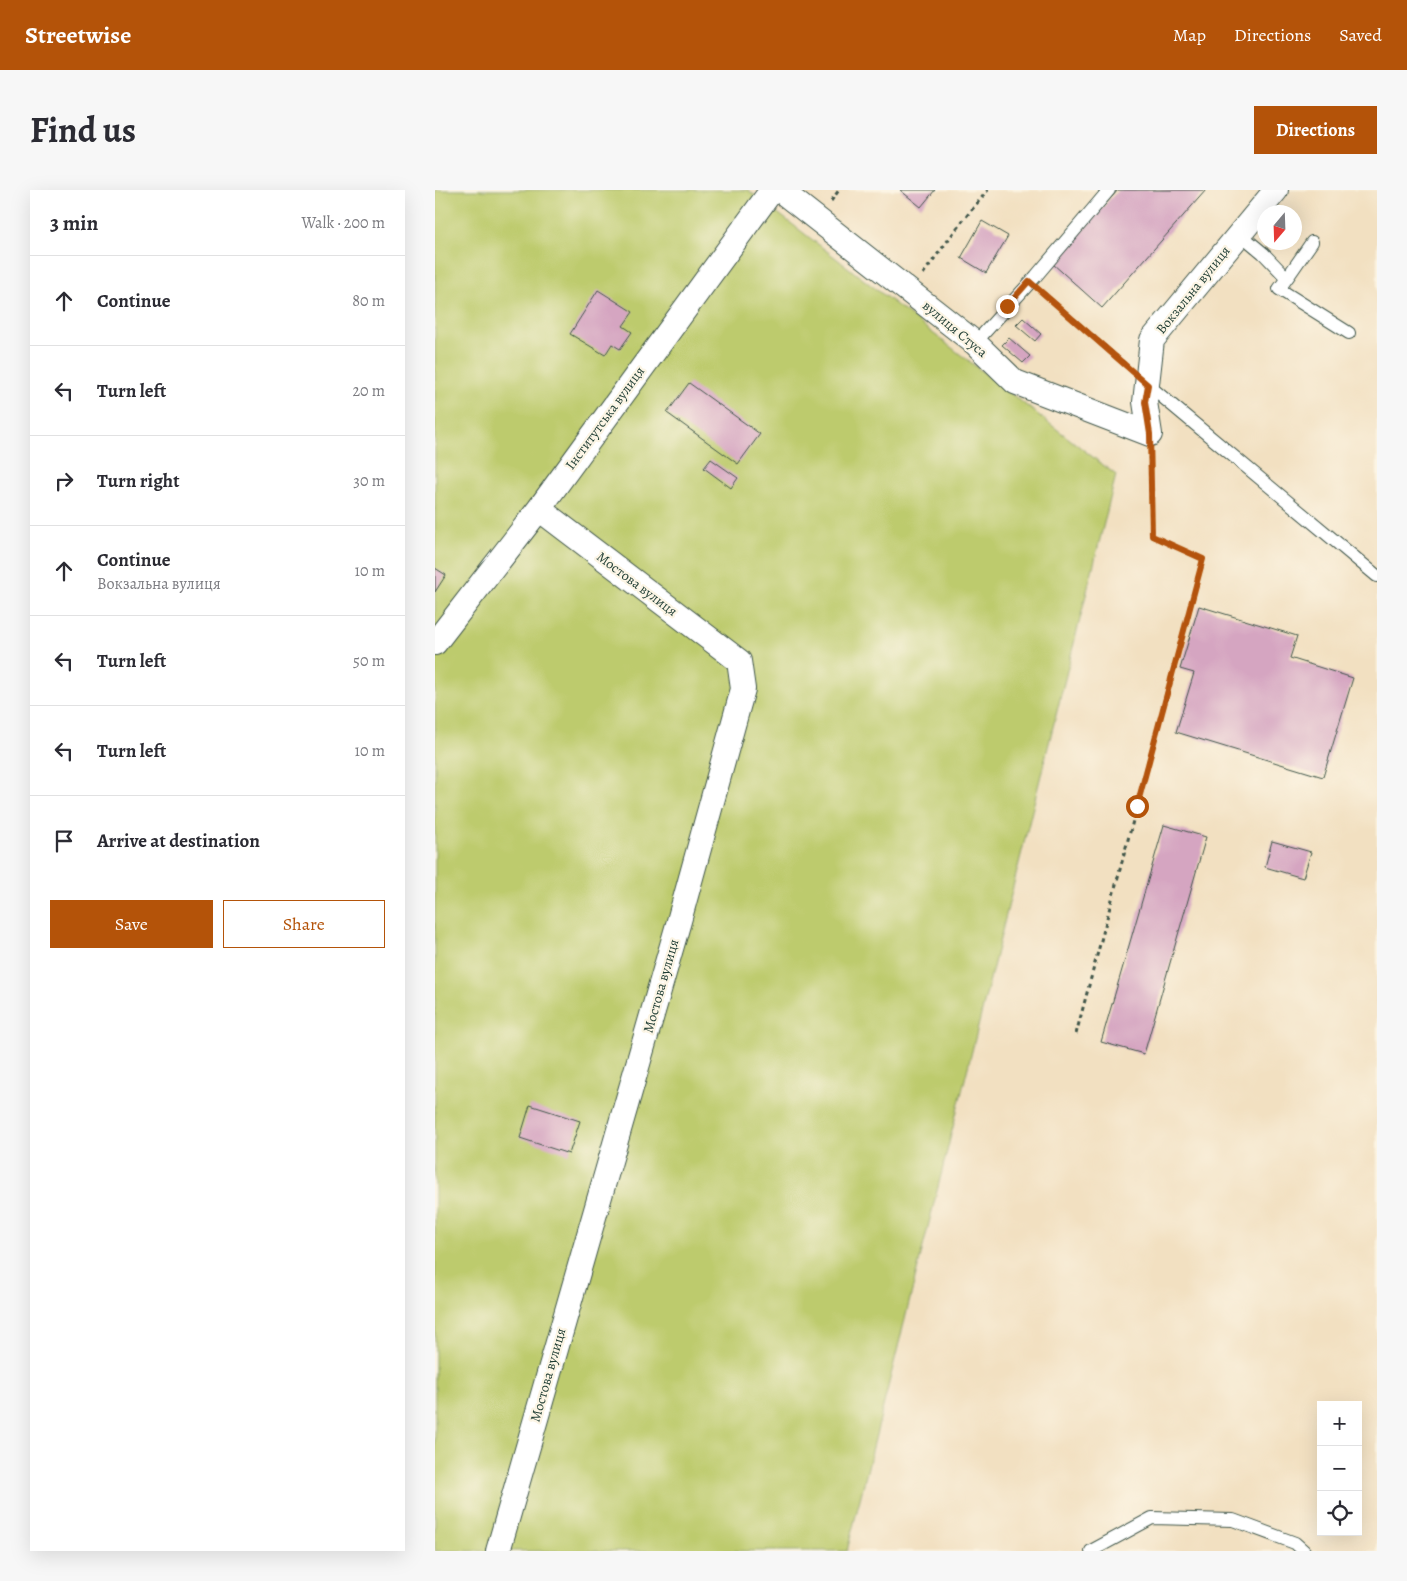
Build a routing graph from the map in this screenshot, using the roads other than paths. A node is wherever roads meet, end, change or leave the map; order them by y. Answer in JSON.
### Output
{"nodes":[{"id":1,"x":772,"y":190,"type":"edge"},
{"id":2,"x":780,"y":190,"type":"edge"},
{"id":3,"x":1109,"y":190,"type":"edge"},
{"id":4,"x":1276,"y":190,"type":"edge"},
{"id":5,"x":1239,"y":233,"type":"junction"},
{"id":6,"x":1312,"y":242,"type":"dead end"},
{"id":7,"x":1287,"y":278,"type":"junction"},
{"id":8,"x":1349,"y":333,"type":"dead end"},
{"id":9,"x":975,"y":343,"type":"junction"},
{"id":10,"x":1148,"y":385,"type":"junction"},
{"id":11,"x":1150,"y":434,"type":"joint"},
{"id":12,"x":539,"y":510,"type":"junction"},
{"id":13,"x":1377,"y":576,"type":"edge"},
{"id":14,"x":435,"y":643,"type":"edge"},
{"id":15,"x":497,"y":1551,"type":"edge"},
{"id":16,"x":1091,"y":1551,"type":"edge"},
{"id":17,"x":1304,"y":1551,"type":"edge"}],
"edges":[{"from":1,"to":12,"type":"street","name":"Інститутська вулиця"},
{"from":2,"to":9,"type":"street","name":"вулиця Стуса"},
{"from":3,"to":9,"type":"lane"},
{"from":4,"to":5,"type":"street","name":"Вокзальна вулиця"},
{"from":5,"to":7,"type":"lane"},
{"from":5,"to":10,"type":"street","name":"Вокзальна вулиця"},
{"from":6,"to":7,"type":"lane"},
{"from":7,"to":8,"type":"lane"},
{"from":9,"to":11,"type":"street","name":"вулиця Стуса"},
{"from":10,"to":11,"type":"street","name":"Вокзальна вулиця"},
{"from":10,"to":13,"type":"lane"},
{"from":12,"to":14,"type":"street","name":"Інститутська вулиця"},
{"from":12,"to":15,"type":"street","name":"Мостова вулиця"},
{"from":16,"to":17,"type":"lane"}]}
